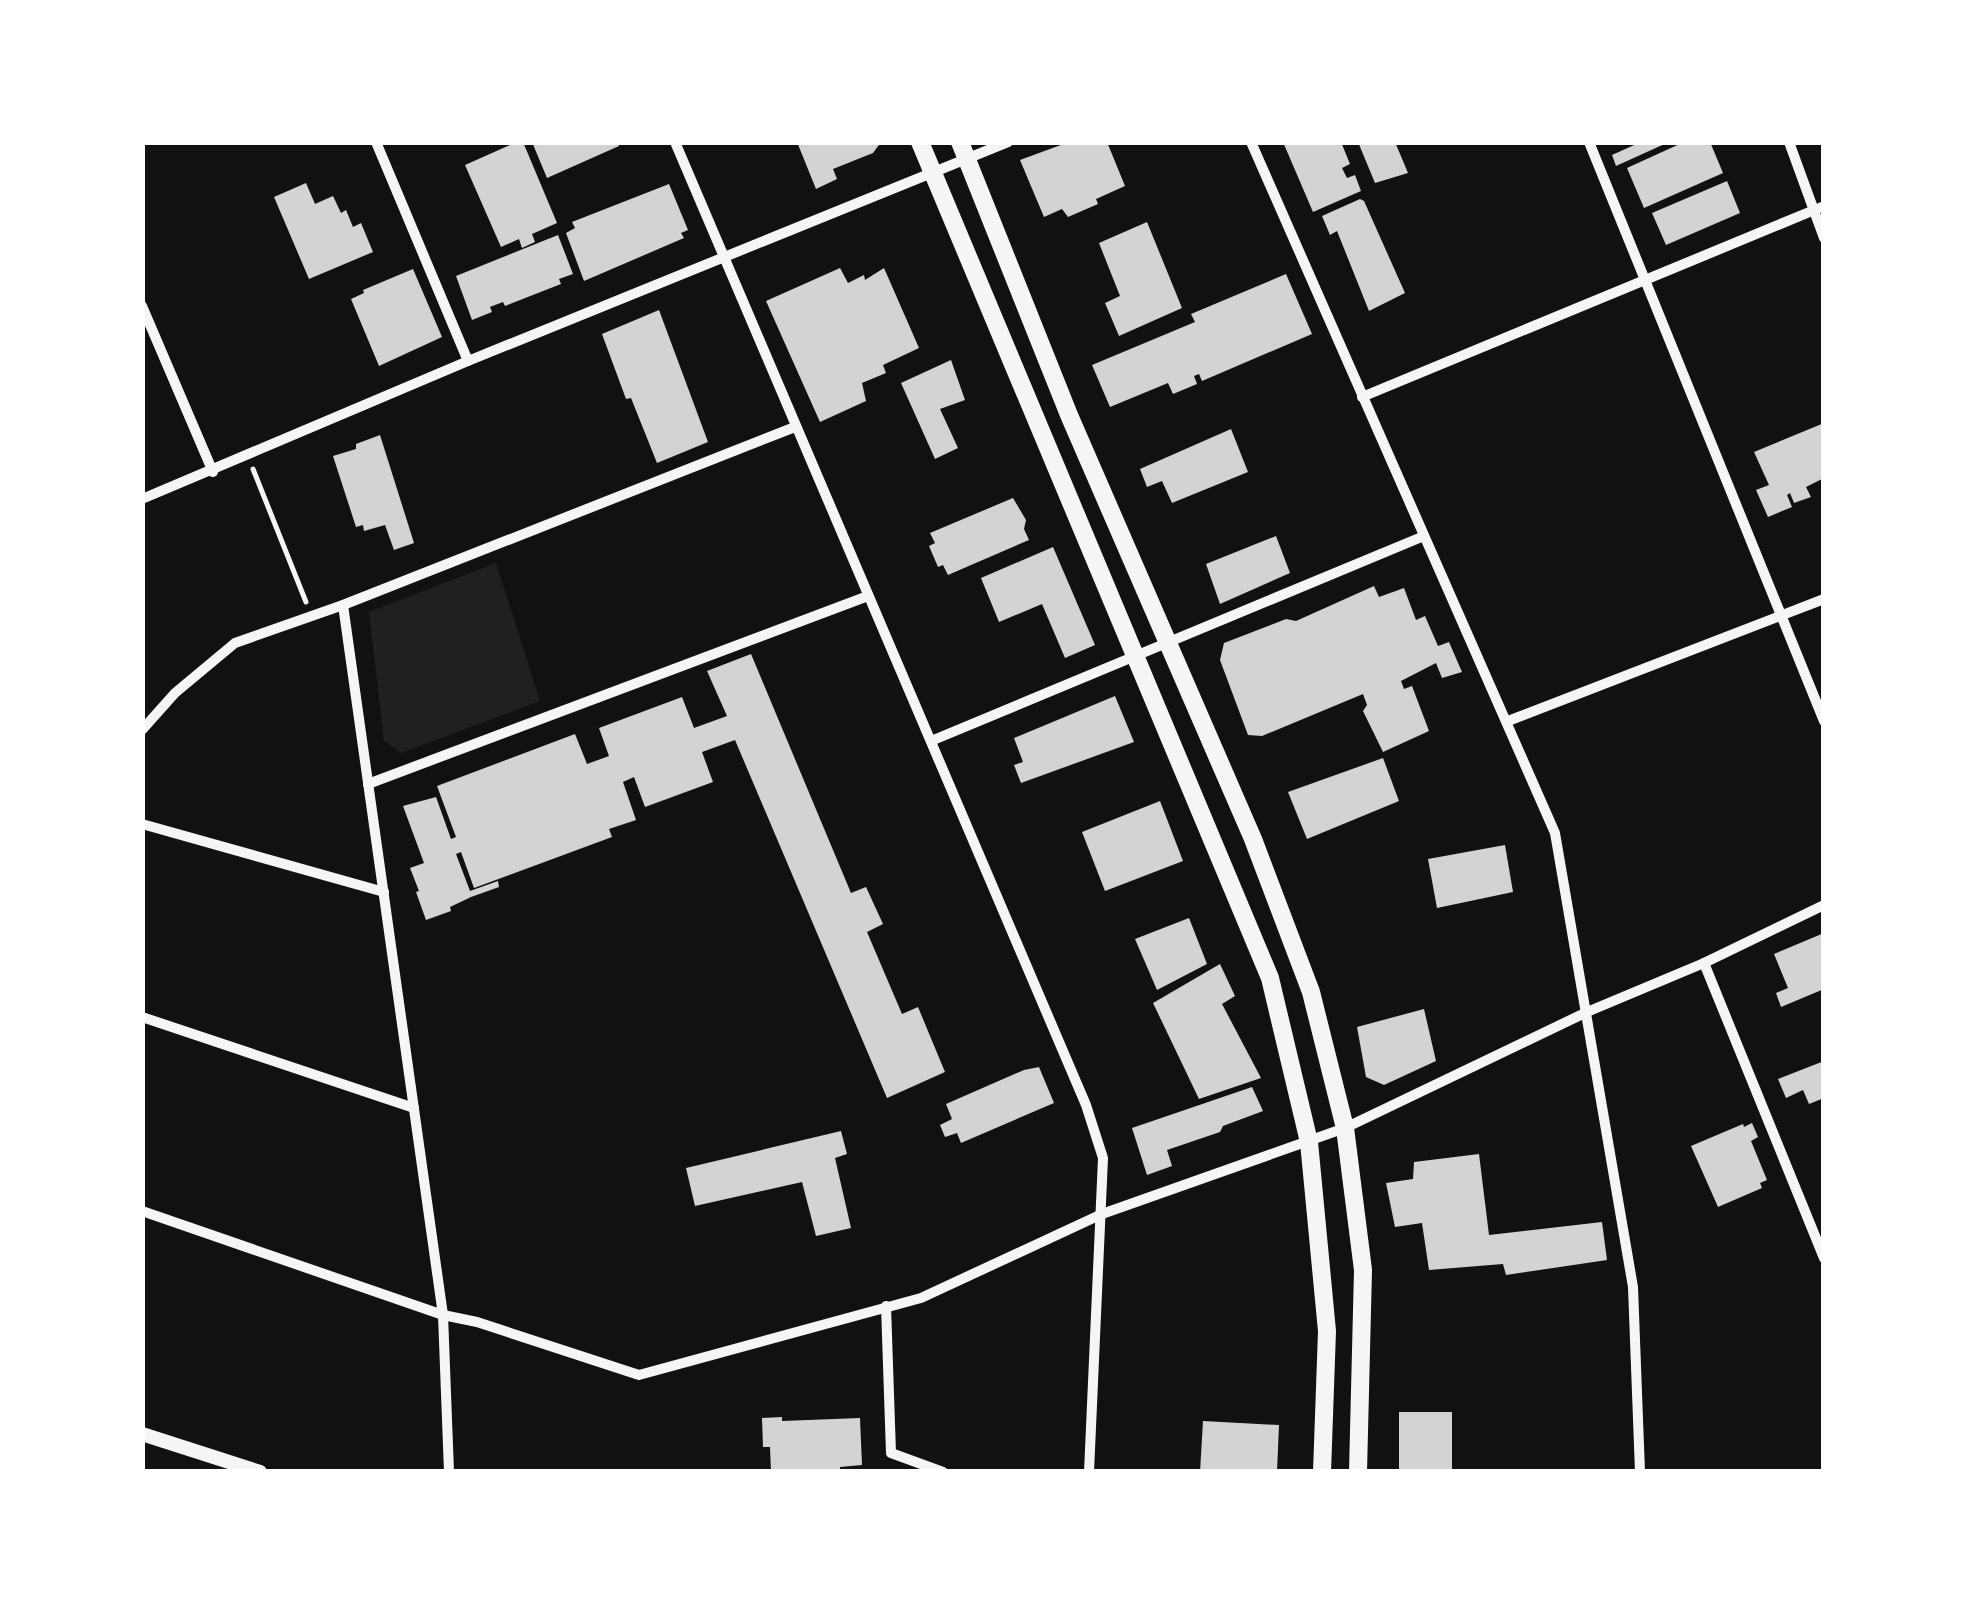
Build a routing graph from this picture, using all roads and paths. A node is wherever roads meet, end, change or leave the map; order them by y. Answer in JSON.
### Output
{"nodes":[{"id":1,"x":376,"y":142,"type":"edge"},
{"id":2,"x":675,"y":142,"type":"edge"},
{"id":3,"x":920,"y":142,"type":"edge"},
{"id":4,"x":1008,"y":142,"type":"edge"},
{"id":5,"x":1251,"y":142,"type":"edge"},
{"id":6,"x":1589,"y":142,"type":"edge"},
{"id":7,"x":1788,"y":142,"type":"edge"},
{"id":8,"x":964,"y":151,"type":"edge"},
{"id":9,"x":933,"y":174,"type":"junction"},
{"id":10,"x":1818,"y":208,"type":"edge"},
{"id":11,"x":1824,"y":238,"type":"edge"},
{"id":12,"x":724,"y":257,"type":"junction"},
{"id":13,"x":1643,"y":278,"type":"junction"},
{"id":14,"x":142,"y":306,"type":"edge"},
{"id":15,"x":468,"y":361,"type":"junction"},
{"id":16,"x":1362,"y":397,"type":"junction"},
{"id":17,"x":794,"y":427,"type":"junction"},
{"id":18,"x":248,"y":456,"type":"junction"},
{"id":19,"x":213,"y":472,"type":"junction"},
{"id":20,"x":142,"y":499,"type":"edge"},
{"id":21,"x":1424,"y":536,"type":"junction"},
{"id":22,"x":868,"y":596,"type":"junction"},
{"id":23,"x":1824,"y":599,"type":"edge"},
{"id":24,"x":344,"y":605,"type":"junction"},
{"id":25,"x":312,"y":616,"type":"junction"},
{"id":26,"x":1780,"y":616,"type":"junction"},
{"id":27,"x":1167,"y":643,"type":"junction"},
{"id":28,"x":1134,"y":657,"type":"junction"},
{"id":29,"x":1508,"y":720,"type":"junction"},
{"id":30,"x":1824,"y":722,"type":"edge"},
{"id":31,"x":142,"y":730,"type":"edge"},
{"id":32,"x":931,"y":741,"type":"junction"},
{"id":33,"x":368,"y":784,"type":"junction"},
{"id":34,"x":142,"y":824,"type":"edge"},
{"id":35,"x":384,"y":892,"type":"junction"},
{"id":36,"x":1824,"y":905,"type":"edge"},
{"id":37,"x":1704,"y":963,"type":"junction"},
{"id":38,"x":1587,"y":1012,"type":"junction"},
{"id":39,"x":142,"y":1018,"type":"edge"},
{"id":40,"x":414,"y":1108,"type":"junction"},
{"id":41,"x":1344,"y":1128,"type":"junction"},
{"id":42,"x":1309,"y":1142,"type":"junction"},
{"id":43,"x":142,"y":1211,"type":"edge"},
{"id":44,"x":1102,"y":1214,"type":"junction"},
{"id":45,"x":1824,"y":1258,"type":"edge"},
{"id":46,"x":886,"y":1306,"type":"junction"},
{"id":47,"x":443,"y":1315,"type":"junction"},
{"id":48,"x":142,"y":1434,"type":"edge"},
{"id":49,"x":260,"y":1472,"type":"edge"},
{"id":50,"x":448,"y":1472,"type":"edge"},
{"id":51,"x":943,"y":1472,"type":"edge"},
{"id":52,"x":1088,"y":1472,"type":"edge"},
{"id":53,"x":1322,"y":1472,"type":"edge"},
{"id":54,"x":1358,"y":1472,"type":"edge"},
{"id":55,"x":1640,"y":1472,"type":"edge"}],
"edges":[{"from":1,"to":15,"type":"street"},
{"from":2,"to":12,"type":"street"},
{"from":3,"to":9,"type":"main road"},
{"from":4,"to":8,"type":"street"},
{"from":5,"to":16,"type":"street"},
{"from":6,"to":13,"type":"street"},
{"from":7,"to":10,"type":"street"},
{"from":8,"to":9,"type":"street"},
{"from":8,"to":27,"type":"main road"},
{"from":9,"to":12,"type":"street"},
{"from":9,"to":28,"type":"main road"},
{"from":10,"to":11,"type":"street"},
{"from":10,"to":13,"type":"street"},
{"from":12,"to":15,"type":"street"},
{"from":12,"to":17,"type":"street"},
{"from":13,"to":16,"type":"street"},
{"from":13,"to":26,"type":"street"},
{"from":14,"to":19,"type":"street"},
{"from":15,"to":18,"type":"street"},
{"from":16,"to":21,"type":"street"},
{"from":17,"to":22,"type":"street"},
{"from":17,"to":24,"type":"street"},
{"from":18,"to":19,"type":"street"},
{"from":18,"to":25,"type":"path"},
{"from":19,"to":20,"type":"street"},
{"from":21,"to":27,"type":"street"},
{"from":21,"to":29,"type":"street"},
{"from":22,"to":32,"type":"street"},
{"from":22,"to":33,"type":"street"},
{"from":23,"to":26,"type":"street"},
{"from":24,"to":25,"type":"street"},
{"from":24,"to":33,"type":"street"},
{"from":25,"to":31,"type":"street"},
{"from":26,"to":29,"type":"street"},
{"from":26,"to":30,"type":"street"},
{"from":27,"to":28,"type":"street"},
{"from":27,"to":41,"type":"main road"},
{"from":28,"to":32,"type":"street"},
{"from":28,"to":42,"type":"main road"},
{"from":29,"to":38,"type":"street"},
{"from":32,"to":44,"type":"street"},
{"from":33,"to":35,"type":"street"},
{"from":34,"to":35,"type":"street"},
{"from":35,"to":40,"type":"street"},
{"from":36,"to":37,"type":"street"},
{"from":37,"to":38,"type":"street"},
{"from":37,"to":45,"type":"street"},
{"from":38,"to":41,"type":"street"},
{"from":38,"to":55,"type":"street"},
{"from":39,"to":40,"type":"street"},
{"from":40,"to":47,"type":"street"},
{"from":41,"to":42,"type":"street"},
{"from":41,"to":54,"type":"main road"},
{"from":42,"to":44,"type":"street"},
{"from":42,"to":53,"type":"main road"},
{"from":43,"to":47,"type":"street"},
{"from":44,"to":46,"type":"street"},
{"from":44,"to":52,"type":"street"},
{"from":46,"to":47,"type":"street"},
{"from":46,"to":51,"type":"street"},
{"from":47,"to":50,"type":"street"},
{"from":48,"to":49,"type":"street"}]}
